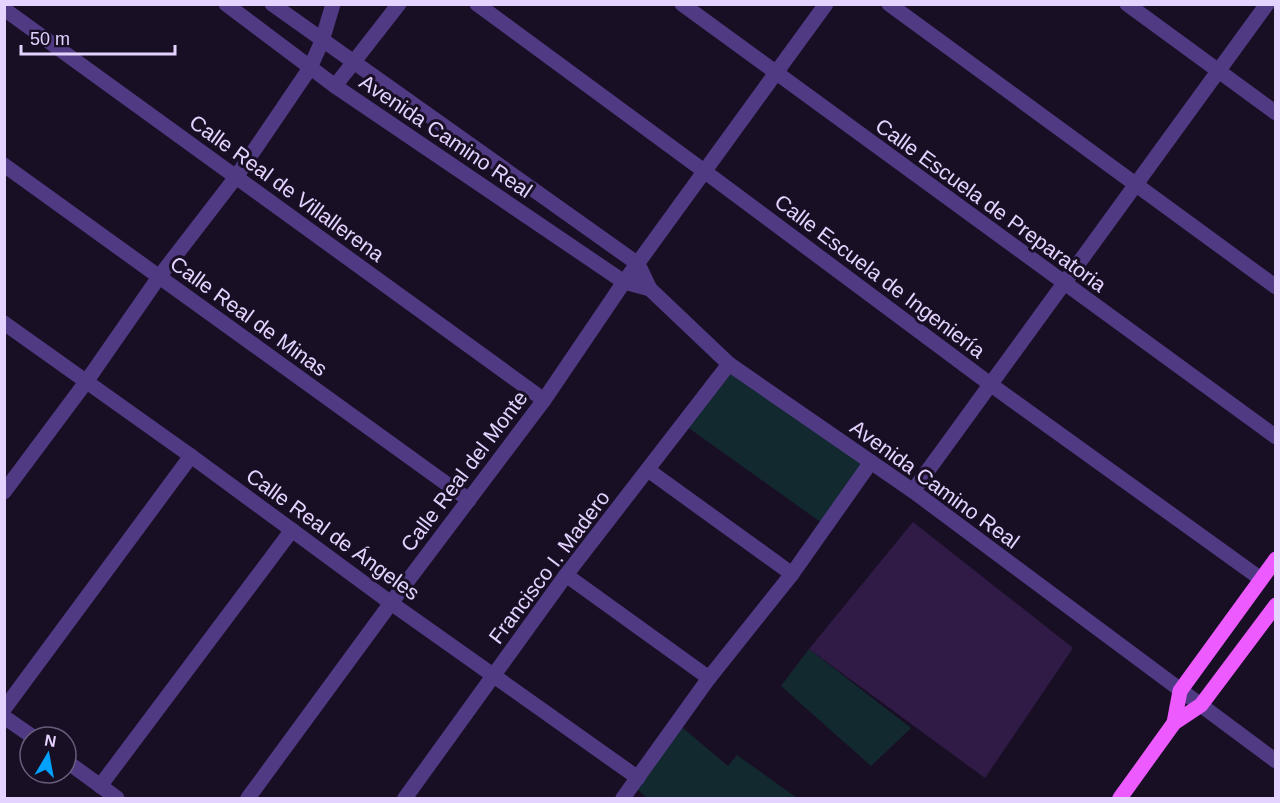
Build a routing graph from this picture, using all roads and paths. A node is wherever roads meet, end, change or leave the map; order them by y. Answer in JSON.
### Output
{"nodes":[{"id":1,"x":226,"y":4,"type":"edge"},
{"id":2,"x":272,"y":4,"type":"edge"},
{"id":3,"x":333,"y":4,"type":"edge"},
{"id":4,"x":399,"y":4,"type":"edge"},
{"id":5,"x":477,"y":4,"type":"edge"},
{"id":6,"x":682,"y":4,"type":"edge"},
{"id":7,"x":826,"y":4,"type":"edge"},
{"id":8,"x":889,"y":4,"type":"edge"},
{"id":9,"x":1127,"y":4,"type":"edge"},
{"id":10,"x":1267,"y":4,"type":"edge"},
{"id":11,"x":4,"y":9,"type":"edge"},
{"id":12,"x":322,"y":41,"type":"junction"},
{"id":13,"x":353,"y":63,"type":"junction"},
{"id":14,"x":310,"y":68,"type":"junction"},
{"id":15,"x":1219,"y":72,"type":"junction"},
{"id":16,"x":776,"y":73,"type":"junction"},
{"id":17,"x":334,"y":86,"type":"junction"},
{"id":18,"x":1275,"y":113,"type":"edge"},
{"id":19,"x":4,"y":165,"type":"edge"},
{"id":20,"x":704,"y":171,"type":"junction"},
{"id":21,"x":236,"y":177,"type":"junction"},
{"id":22,"x":1136,"y":186,"type":"junction"},
{"id":23,"x":638,"y":264,"type":"junction"},
{"id":24,"x":159,"y":277,"type":"junction"},
{"id":25,"x":624,"y":282,"type":"junction"},
{"id":26,"x":1064,"y":284,"type":"junction"},
{"id":27,"x":1275,"y":287,"type":"edge"},
{"id":28,"x":650,"y":289,"type":"junction"},
{"id":29,"x":4,"y":322,"type":"edge"},
{"id":30,"x":729,"y":363,"type":"junction"},
{"id":31,"x":86,"y":382,"type":"junction"},
{"id":32,"x":990,"y":384,"type":"junction"},
{"id":33,"x":544,"y":400,"type":"junction"},
{"id":34,"x":1275,"y":438,"type":"edge"},
{"id":35,"x":191,"y":456,"type":"junction"},
{"id":36,"x":871,"y":462,"type":"junction"},
{"id":37,"x":648,"y":470,"type":"junction"},
{"id":38,"x":6,"y":486,"type":"edge"},
{"id":39,"x":913,"y":491,"type":"junction"},
{"id":40,"x":470,"y":500,"type":"junction"},
{"id":41,"x":292,"y":530,"type":"junction"},
{"id":42,"x":1275,"y":559,"type":"edge"},
{"id":43,"x":792,"y":574,"type":"junction"},
{"id":44,"x":566,"y":575,"type":"junction"},
{"id":45,"x":1261,"y":579,"type":"junction"},
{"id":46,"x":391,"y":603,"type":"junction"},
{"id":47,"x":1275,"y":605,"type":"edge"},
{"id":48,"x":494,"y":677,"type":"junction"},
{"id":49,"x":709,"y":678,"type":"junction"},
{"id":50,"x":1180,"y":691,"type":"junction"},
{"id":51,"x":1201,"y":705,"type":"junction"},
{"id":52,"x":4,"y":709,"type":"edge"},
{"id":53,"x":4,"y":717,"type":"edge"},
{"id":54,"x":1174,"y":723,"type":"junction"},
{"id":55,"x":18,"y":727,"type":"edge"},
{"id":56,"x":1275,"y":761,"type":"edge"},
{"id":57,"x":78,"y":770,"type":"edge"},
{"id":58,"x":638,"y":778,"type":"junction"},
{"id":59,"x":100,"y":786,"type":"junction"},
{"id":60,"x":117,"y":798,"type":"edge"},
{"id":61,"x":248,"y":798,"type":"edge"},
{"id":62,"x":405,"y":798,"type":"edge"},
{"id":63,"x":623,"y":798,"type":"edge"},
{"id":64,"x":1120,"y":798,"type":"edge"}],
"edges":[{"from":1,"to":14,"type":"street","name":"Avenida Camino Real"},
{"from":2,"to":12,"type":"street","name":"Avenida Camino Real"},
{"from":3,"to":12,"type":"street"},
{"from":4,"to":13,"type":"street"},
{"from":5,"to":20,"type":"street","name":"Calle Escuela de Ingeniería"},
{"from":6,"to":16,"type":"street","name":"Calle Escuela de Preparatoria"},
{"from":7,"to":16,"type":"street","name":"Calle Real del Monte"},
{"from":8,"to":22,"type":"street"},
{"from":9,"to":15,"type":"street"},
{"from":10,"to":15,"type":"street"},
{"from":11,"to":21,"type":"street","name":"Calle Real de Villallerena"},
{"from":12,"to":13,"type":"street","name":"Avenida Camino Real"},
{"from":12,"to":14,"type":"street"},
{"from":13,"to":17,"type":"street"},
{"from":13,"to":23,"type":"street","name":"Avenida Camino Real"},
{"from":14,"to":17,"type":"street","name":"Avenida Camino Real"},
{"from":14,"to":21,"type":"street"},
{"from":15,"to":18,"type":"street"},
{"from":15,"to":22,"type":"street"},
{"from":16,"to":20,"type":"street","name":"Calle Real del Monte"},
{"from":16,"to":26,"type":"street","name":"Calle Escuela de Preparatoria"},
{"from":17,"to":25,"type":"street","name":"Avenida Camino Real"},
{"from":19,"to":24,"type":"street","name":"Calle Real de Minas"},
{"from":20,"to":23,"type":"street","name":"Calle Real del Monte"},
{"from":20,"to":32,"type":"street","name":"Calle Escuela de Ingeniería"},
{"from":21,"to":24,"type":"street"},
{"from":21,"to":33,"type":"street","name":"Calle Real de Villallerena"},
{"from":22,"to":26,"type":"street"},
{"from":22,"to":27,"type":"street"},
{"from":23,"to":25,"type":"street","name":"Calle Real del Monte"},
{"from":23,"to":28,"type":"street","name":"Avenida Camino Real"},
{"from":24,"to":31,"type":"street"},
{"from":24,"to":40,"type":"street","name":"Calle Real de Minas"},
{"from":25,"to":28,"type":"street","name":"Avenida Camino Real"},
{"from":25,"to":33,"type":"street","name":"Calle Real del Monte"},
{"from":26,"to":32,"type":"street"},
{"from":26,"to":34,"type":"street","name":"Calle Escuela de Preparatoria"},
{"from":28,"to":30,"type":"street","name":"Avenida Camino Real"},
{"from":29,"to":31,"type":"street","name":"Calle Real de Ángeles"},
{"from":30,"to":36,"type":"street","name":"Avenida Camino Real"},
{"from":30,"to":37,"type":"street","name":"Francisco I. Madero"},
{"from":31,"to":35,"type":"street","name":"Calle Real de Ángeles"},
{"from":31,"to":38,"type":"street"},
{"from":32,"to":39,"type":"street"},
{"from":32,"to":45,"type":"street","name":"Calle Escuela de Ingeniería"},
{"from":33,"to":40,"type":"street","name":"Calle Real del Monte"},
{"from":35,"to":41,"type":"street","name":"Calle Real de Ángeles"},
{"from":35,"to":52,"type":"street"},
{"from":36,"to":39,"type":"street","name":"Avenida Camino Real"},
{"from":36,"to":43,"type":"street"},
{"from":37,"to":43,"type":"street"},
{"from":37,"to":44,"type":"street","name":"Francisco I. Madero"},
{"from":39,"to":50,"type":"street","name":"Avenida Camino Real"},
{"from":40,"to":46,"type":"street","name":"Calle Real del Monte"},
{"from":41,"to":46,"type":"street","name":"Calle Real de Ángeles"},
{"from":41,"to":59,"type":"street"},
{"from":42,"to":45,"type":"main road"},
{"from":43,"to":49,"type":"street"},
{"from":44,"to":48,"type":"street","name":"Francisco I. Madero"},
{"from":44,"to":49,"type":"street"},
{"from":45,"to":50,"type":"main road"},
{"from":46,"to":48,"type":"street","name":"Calle Real de Ángeles"},
{"from":46,"to":61,"type":"street","name":"Calle Real del Monte"},
{"from":47,"to":51,"type":"main road"},
{"from":48,"to":58,"type":"street","name":"Calle Real de Ángeles"},
{"from":48,"to":62,"type":"street","name":"Francisco I. Madero"},
{"from":49,"to":58,"type":"street"},
{"from":50,"to":51,"type":"street","name":"Avenida Camino Real"},
{"from":50,"to":54,"type":"main road"},
{"from":51,"to":54,"type":"main road"},
{"from":51,"to":56,"type":"street","name":"Avenida Camino Real"},
{"from":53,"to":55,"type":"street"},
{"from":54,"to":64,"type":"main road"},
{"from":57,"to":59,"type":"street"},
{"from":58,"to":63,"type":"street"},
{"from":59,"to":60,"type":"street"}]}
